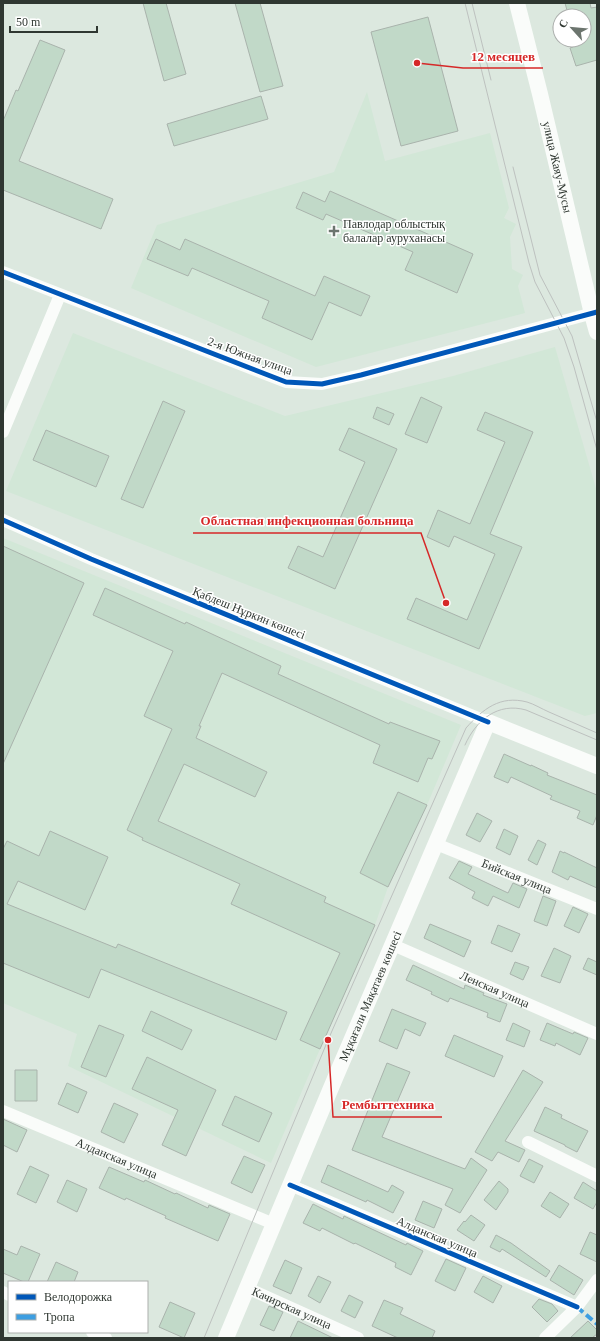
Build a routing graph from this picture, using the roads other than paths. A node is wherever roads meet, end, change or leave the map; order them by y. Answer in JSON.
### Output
{"nodes":[{"id":1,"x":516,"y":3,"type":"edge"},
{"id":2,"x":3,"y":272,"type":"edge"},
{"id":3,"x":60,"y":295,"type":"junction"},
{"id":4,"x":594,"y":313,"type":"edge"},
{"id":5,"x":597,"y":332,"type":"edge"},
{"id":6,"x":3,"y":432,"type":"edge"},
{"id":7,"x":3,"y":520,"type":"edge"},
{"id":8,"x":488,"y":722,"type":"junction"},
{"id":9,"x":597,"y":766,"type":"edge"},
{"id":10,"x":436,"y":844,"type":"junction"},
{"id":11,"x":597,"y":909,"type":"edge"},
{"id":12,"x":393,"y":944,"type":"junction"},
{"id":13,"x":597,"y":1034,"type":"edge"},
{"id":14,"x":3,"y":1112,"type":"edge"},
{"id":15,"x":528,"y":1142,"type":"dead end"},
{"id":16,"x":597,"y":1176,"type":"edge"},
{"id":17,"x":290,"y":1185,"type":"junction"},
{"id":18,"x":274,"y":1224,"type":"junction"},
{"id":19,"x":597,"y":1280,"type":"edge"},
{"id":20,"x":247,"y":1288,"type":"junction"},
{"id":21,"x":577,"y":1307,"type":"junction"},
{"id":22,"x":94,"y":1333,"type":"edge"},
{"id":23,"x":106,"y":1338,"type":"edge"},
{"id":24,"x":226,"y":1338,"type":"edge"},
{"id":25,"x":358,"y":1338,"type":"edge"},
{"id":26,"x":545,"y":1338,"type":"edge"}],
"edges":[{"from":1,"to":4,"type":"main road","name":"улица Жаяу-Мусы"},
{"from":2,"to":3,"type":"street","name":"2-я Южная улица"},
{"from":3,"to":4,"type":"street","name":"2-я Южная улица"},
{"from":3,"to":6,"type":"street"},
{"from":4,"to":5,"type":"main road","name":"улица Жаяу-Мусы"},
{"from":7,"to":8,"type":"street","name":"Қабдеш Нұркин көшесі"},
{"from":8,"to":9,"type":"main road","name":"Қабдеш Нұркин көшесі"},
{"from":8,"to":10,"type":"main road","name":"Мұқағали Мақатаев көшесі"},
{"from":10,"to":11,"type":"street","name":"Бийская улица"},
{"from":10,"to":12,"type":"main road","name":"Мұқағали Мақатаев көшесі"},
{"from":12,"to":13,"type":"street","name":"Ленская улица"},
{"from":12,"to":17,"type":"main road","name":"Мұқағали Мақатаев көшесі"},
{"from":14,"to":18,"type":"street","name":"Алданская улица"},
{"from":15,"to":16,"type":"street"},
{"from":17,"to":18,"type":"main road","name":"Мұқағали Мақатаев көшесі"},
{"from":17,"to":21,"type":"street","name":"Алданская улица"},
{"from":18,"to":20,"type":"main road","name":"Мұқағали Мақатаев көшесі"},
{"from":19,"to":21,"type":"street"},
{"from":20,"to":24,"type":"main road","name":"Мұқағали Мақатаев көшесі"},
{"from":20,"to":25,"type":"street","name":"Качирская улица"},
{"from":21,"to":26,"type":"street"},
{"from":22,"to":23,"type":"street"}]}
